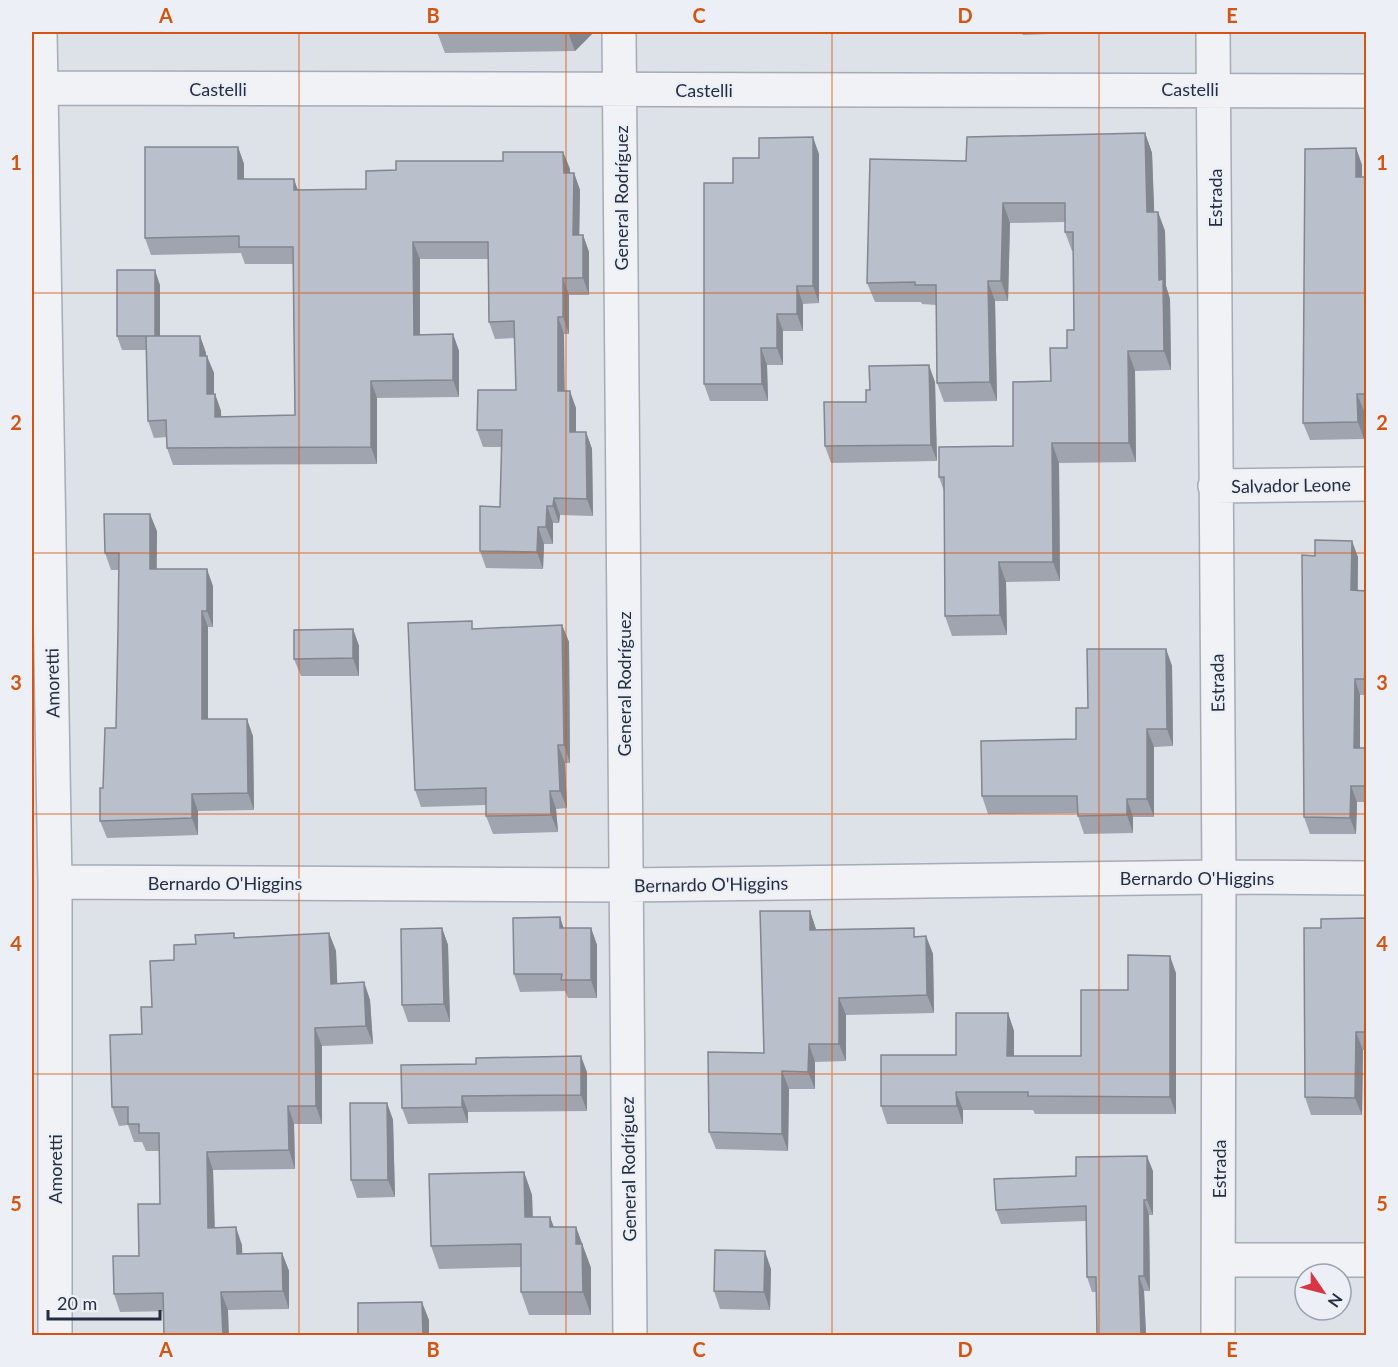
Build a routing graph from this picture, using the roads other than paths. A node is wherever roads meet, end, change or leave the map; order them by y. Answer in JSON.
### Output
{"nodes":[{"id":1,"x":40,"y":32,"type":"edge"},
{"id":2,"x":619,"y":32,"type":"edge"},
{"id":3,"x":1213,"y":32,"type":"edge"},
{"id":4,"x":41,"y":88,"type":"junction"},
{"id":5,"x":1214,"y":89,"type":"junction"},
{"id":6,"x":620,"y":90,"type":"junction"},
{"id":7,"x":1366,"y":91,"type":"edge"},
{"id":8,"x":1366,"y":484,"type":"edge"},
{"id":9,"x":1215,"y":486,"type":"junction"},
{"id":10,"x":1219,"y":878,"type":"junction"},
{"id":11,"x":1366,"y":879,"type":"edge"},
{"id":12,"x":55,"y":882,"type":"junction"},
{"id":13,"x":626,"y":885,"type":"junction"},
{"id":14,"x":1219,"y":1260,"type":"junction"},
{"id":15,"x":1366,"y":1260,"type":"edge"},
{"id":16,"x":55,"y":1335,"type":"edge"},
{"id":17,"x":630,"y":1335,"type":"edge"},
{"id":18,"x":1218,"y":1335,"type":"edge"}],
"edges":[{"from":1,"to":4,"type":"street","name":"Amoretti"},
{"from":2,"to":6,"type":"street","name":"General Rodríguez"},
{"from":3,"to":5,"type":"street","name":"Estrada"},
{"from":4,"to":6,"type":"street","name":"Castelli"},
{"from":4,"to":12,"type":"street","name":"Amoretti"},
{"from":5,"to":6,"type":"street","name":"Castelli"},
{"from":5,"to":7,"type":"street","name":"Castelli"},
{"from":5,"to":9,"type":"street","name":"Estrada"},
{"from":6,"to":13,"type":"street","name":"General Rodríguez"},
{"from":8,"to":9,"type":"street","name":"Salvador Leone"},
{"from":9,"to":10,"type":"street","name":"Estrada"},
{"from":10,"to":11,"type":"street","name":"Bernardo O'Higgins"},
{"from":10,"to":13,"type":"street","name":"Bernardo O'Higgins"},
{"from":10,"to":14,"type":"street","name":"Estrada"},
{"from":12,"to":13,"type":"street","name":"Bernardo O'Higgins"},
{"from":12,"to":16,"type":"street","name":"Amoretti"},
{"from":13,"to":17,"type":"street","name":"General Rodríguez"},
{"from":14,"to":15,"type":"street"},
{"from":14,"to":18,"type":"street","name":"Estrada"}]}
